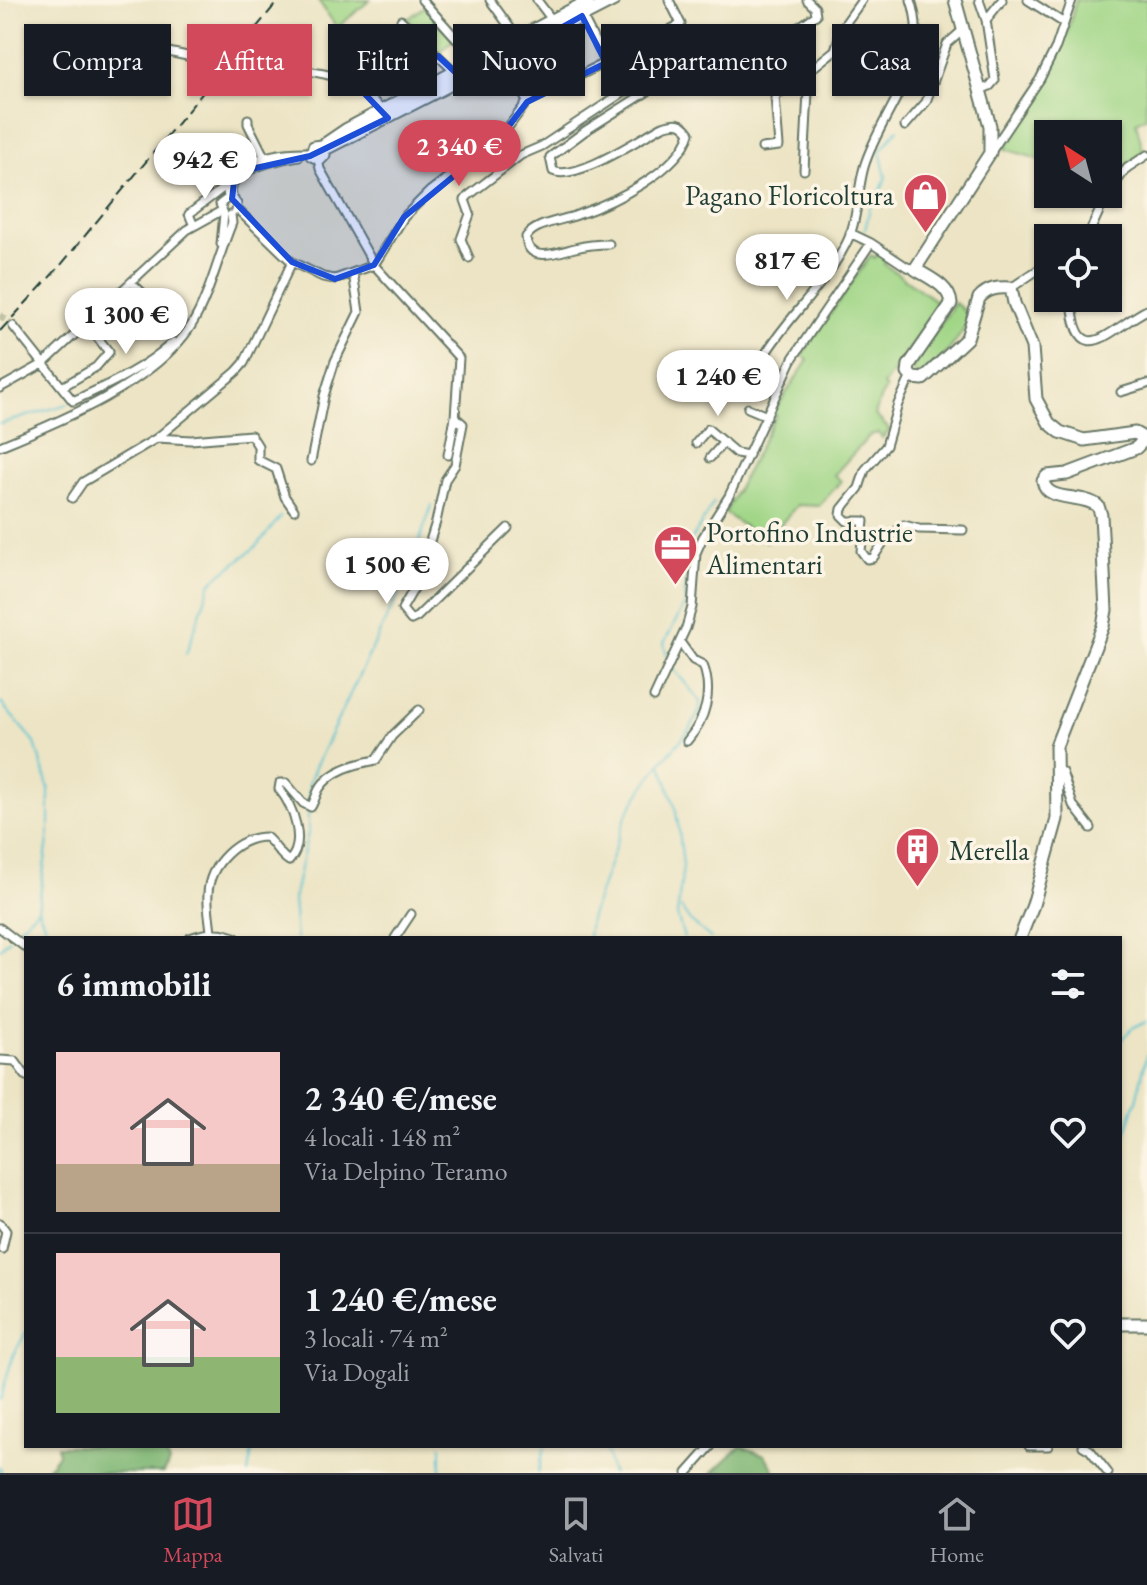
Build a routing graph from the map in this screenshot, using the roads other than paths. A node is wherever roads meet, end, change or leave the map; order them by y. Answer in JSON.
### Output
{"nodes":[{"id":1,"x":422,"y":0,"type":"edge"},
{"id":2,"x":490,"y":0,"type":"edge"},
{"id":3,"x":537,"y":0,"type":"edge"},
{"id":4,"x":590,"y":0,"type":"edge"},
{"id":5,"x":614,"y":0,"type":"edge"},
{"id":6,"x":669,"y":0,"type":"edge"},
{"id":7,"x":807,"y":0,"type":"edge"},
{"id":8,"x":862,"y":0,"type":"edge"},
{"id":9,"x":911,"y":0,"type":"edge"},
{"id":10,"x":955,"y":0,"type":"edge"},
{"id":11,"x":979,"y":0,"type":"edge"},
{"id":12,"x":1002,"y":0,"type":"edge"},
{"id":13,"x":1028,"y":0,"type":"edge"},
{"id":14,"x":1072,"y":0,"type":"edge"},
{"id":15,"x":582,"y":16,"type":"junction"},
{"id":16,"x":401,"y":20,"type":"dead end"},
{"id":17,"x":552,"y":20,"type":"junction"},
{"id":18,"x":986,"y":20,"type":"junction"},
{"id":19,"x":1064,"y":23,"type":"junction"},
{"id":20,"x":508,"y":24,"type":"edge"},
{"id":21,"x":547,"y":24,"type":"edge"},
{"id":22,"x":564,"y":24,"type":"edge"},
{"id":23,"x":681,"y":24,"type":"edge"},
{"id":24,"x":803,"y":24,"type":"edge"},
{"id":25,"x":963,"y":30,"type":"junction"},
{"id":26,"x":453,"y":35,"type":"edge"},
{"id":27,"x":171,"y":53,"type":"edge"},
{"id":28,"x":601,"y":53,"type":"edge"},
{"id":29,"x":438,"y":56,"type":"joint"},
{"id":30,"x":601,"y":65,"type":"edge"},
{"id":31,"x":816,"y":66,"type":"edge"},
{"id":32,"x":453,"y":70,"type":"edge"},
{"id":33,"x":453,"y":73,"type":"edge"},
{"id":34,"x":328,"y":76,"type":"edge"},
{"id":35,"x":453,"y":82,"type":"edge"},
{"id":36,"x":980,"y":90,"type":"junction"},
{"id":37,"x":367,"y":96,"type":"edge"},
{"id":38,"x":524,"y":96,"type":"edge"},
{"id":39,"x":617,"y":96,"type":"edge"},
{"id":40,"x":641,"y":96,"type":"edge"},
{"id":41,"x":775,"y":96,"type":"edge"},
{"id":42,"x":808,"y":96,"type":"edge"},
{"id":43,"x":527,"y":102,"type":"junction"},
{"id":44,"x":384,"y":114,"type":"junction"},
{"id":45,"x":248,"y":119,"type":"dead end"},
{"id":46,"x":905,"y":126,"type":"dead end"},
{"id":47,"x":762,"y":148,"type":"dead end"},
{"id":48,"x":318,"y":152,"type":"junction"},
{"id":49,"x":990,"y":153,"type":"junction"},
{"id":50,"x":1147,"y":155,"type":"edge"},
{"id":51,"x":265,"y":158,"type":"junction"},
{"id":52,"x":804,"y":170,"type":"dead end"},
{"id":53,"x":1122,"y":172,"type":"edge"},
{"id":54,"x":227,"y":185,"type":"junction"},
{"id":55,"x":230,"y":198,"type":"junction"},
{"id":56,"x":228,"y":215,"type":"junction"},
{"id":57,"x":190,"y":228,"type":"junction"},
{"id":58,"x":850,"y":233,"type":"junction"},
{"id":59,"x":871,"y":243,"type":"junction"},
{"id":60,"x":609,"y":244,"type":"dead end"},
{"id":61,"x":469,"y":258,"type":"dead end"},
{"id":62,"x":292,"y":262,"type":"junction"},
{"id":63,"x":374,"y":265,"type":"junction"},
{"id":64,"x":915,"y":269,"type":"junction"},
{"id":65,"x":1034,"y":272,"type":"edge"},
{"id":66,"x":353,"y":273,"type":"junction"},
{"id":67,"x":131,"y":282,"type":"junction"},
{"id":68,"x":1011,"y":288,"type":"junction"},
{"id":69,"x":1147,"y":310,"type":"edge"},
{"id":70,"x":1074,"y":312,"type":"edge"},
{"id":71,"x":170,"y":319,"type":"dead end"},
{"id":72,"x":86,"y":323,"type":"junction"},
{"id":73,"x":13,"y":326,"type":"tunnel mouth"},
{"id":74,"x":190,"y":327,"type":"junction"},
{"id":75,"x":43,"y":364,"type":"junction"},
{"id":76,"x":911,"y":376,"type":"junction"},
{"id":77,"x":756,"y":382,"type":"dead end"},
{"id":78,"x":1147,"y":384,"type":"edge"},
{"id":79,"x":62,"y":387,"type":"junction"},
{"id":80,"x":0,"y":388,"type":"edge"},
{"id":81,"x":1121,"y":392,"type":"dead end"},
{"id":82,"x":748,"y":408,"type":"dead end"},
{"id":83,"x":767,"y":416,"type":"junction"},
{"id":84,"x":455,"y":417,"type":"junction"},
{"id":85,"x":1145,"y":437,"type":"edge"},
{"id":86,"x":157,"y":438,"type":"junction"},
{"id":87,"x":724,"y":442,"type":"junction"},
{"id":88,"x":696,"y":443,"type":"dead end"},
{"id":89,"x":0,"y":446,"type":"edge"},
{"id":90,"x":448,"y":455,"type":"dead end"},
{"id":91,"x":749,"y":455,"type":"junction"},
{"id":92,"x":710,"y":458,"type":"dead end"},
{"id":93,"x":311,"y":461,"type":"dead end"},
{"id":94,"x":72,"y":498,"type":"dead end"},
{"id":95,"x":294,"y":510,"type":"dead end"},
{"id":96,"x":508,"y":528,"type":"dead end"},
{"id":97,"x":963,"y":530,"type":"dead end"},
{"id":98,"x":680,"y":642,"type":"junction"},
{"id":99,"x":654,"y":697,"type":"dead end"},
{"id":100,"x":419,"y":710,"type":"dead end"},
{"id":101,"x":687,"y":741,"type":"dead end"},
{"id":102,"x":1056,"y":769,"type":"junction"},
{"id":103,"x":1091,"y":828,"type":"dead end"},
{"id":104,"x":411,"y":914,"type":"dead end"},
{"id":105,"x":0,"y":928,"type":"edge"},
{"id":106,"x":211,"y":932,"type":"junction"},
{"id":107,"x":197,"y":936,"type":"edge"},
{"id":108,"x":232,"y":936,"type":"edge"},
{"id":109,"x":396,"y":936,"type":"edge"},
{"id":110,"x":1021,"y":936,"type":"edge"},
{"id":111,"x":24,"y":946,"type":"edge"},
{"id":112,"x":0,"y":1060,"type":"edge"},
{"id":113,"x":24,"y":1073,"type":"edge"},
{"id":114,"x":0,"y":1223,"type":"edge"},
{"id":115,"x":2,"y":1249,"type":"edge"},
{"id":116,"x":1122,"y":1324,"type":"edge"},
{"id":117,"x":1147,"y":1324,"type":"edge"},
{"id":118,"x":709,"y":1448,"type":"edge"},
{"id":119,"x":1086,"y":1448,"type":"edge"},
{"id":120,"x":687,"y":1473,"type":"edge"},
{"id":121,"x":1108,"y":1473,"type":"edge"}],
"edges":[{"from":1,"to":26,"type":"street"},
{"from":2,"to":20,"type":"street"},
{"from":3,"to":17,"type":"street"},
{"from":4,"to":17,"type":"street"},
{"from":5,"to":15,"type":"street"},
{"from":6,"to":23,"type":"street"},
{"from":7,"to":24,"type":"street"},
{"from":8,"to":31,"type":"street"},
{"from":9,"to":58,"type":"street"},
{"from":10,"to":25,"type":"street"},
{"from":11,"to":18,"type":"street"},
{"from":12,"to":18,"type":"street"},
{"from":13,"to":19,"type":"street"},
{"from":14,"to":19,"type":"street"},
{"from":15,"to":22,"type":"street"},
{"from":15,"to":28,"type":"street"},
{"from":16,"to":29,"type":"street"},
{"from":17,"to":21,"type":"street"},
{"from":18,"to":36,"type":"street"},
{"from":19,"to":49,"type":"street"},
{"from":25,"to":36,"type":"street"},
{"from":25,"to":46,"type":"street"},
{"from":27,"to":34,"type":"street","bridge":true},
{"from":29,"to":32,"type":"street"},
{"from":30,"to":43,"type":"street"},
{"from":33,"to":44,"type":"street"},
{"from":35,"to":44,"type":"street"},
{"from":36,"to":49,"type":"street"},
{"from":37,"to":44,"type":"street"},
{"from":38,"to":43,"type":"street"},
{"from":39,"to":61,"type":"street"},
{"from":40,"to":60,"type":"street"},
{"from":41,"to":47,"type":"street"},
{"from":42,"to":52,"type":"street"},
{"from":43,"to":63,"type":"street"},
{"from":44,"to":48,"type":"street"},
{"from":45,"to":51,"type":"street"},
{"from":48,"to":51,"type":"street"},
{"from":48,"to":55,"type":"street"},
{"from":48,"to":63,"type":"street"},
{"from":49,"to":64,"type":"street"},
{"from":50,"to":53,"type":"street"},
{"from":51,"to":54,"type":"street"},
{"from":54,"to":55,"type":"street"},
{"from":54,"to":57,"type":"street"},
{"from":55,"to":56,"type":"street"},
{"from":55,"to":56,"type":"street"},
{"from":56,"to":57,"type":"street"},
{"from":56,"to":62,"type":"street"},
{"from":56,"to":74,"type":"street"},
{"from":57,"to":67,"type":"street"},
{"from":58,"to":59,"type":"street"},
{"from":58,"to":77,"type":"street"},
{"from":59,"to":64,"type":"street"},
{"from":59,"to":83,"type":"street"},
{"from":62,"to":66,"type":"street"},
{"from":62,"to":86,"type":"street"},
{"from":63,"to":66,"type":"street"},
{"from":63,"to":84,"type":"street"},
{"from":64,"to":76,"type":"street"},
{"from":65,"to":68,"type":"street"},
{"from":66,"to":93,"type":"street"},
{"from":67,"to":71,"type":"street"},
{"from":67,"to":72,"type":"street"},
{"from":68,"to":76,"type":"street"},
{"from":68,"to":85,"type":"street"},
{"from":69,"to":70,"type":"street"},
{"from":72,"to":75,"type":"street"},
{"from":72,"to":79,"type":"street"},
{"from":73,"to":75,"type":"street"},
{"from":74,"to":79,"type":"street"},
{"from":74,"to":89,"type":"street"},
{"from":75,"to":79,"type":"street"},
{"from":75,"to":80,"type":"street"},
{"from":76,"to":97,"type":"street"},
{"from":78,"to":81,"type":"street"},
{"from":82,"to":83,"type":"street"},
{"from":83,"to":91,"type":"street"},
{"from":84,"to":90,"type":"street"},
{"from":84,"to":96,"type":"street"},
{"from":85,"to":102,"type":"street"},
{"from":86,"to":94,"type":"street"},
{"from":86,"to":95,"type":"street"},
{"from":87,"to":88,"type":"street"},
{"from":87,"to":91,"type":"street"},
{"from":87,"to":92,"type":"street"},
{"from":91,"to":98,"type":"street"},
{"from":98,"to":99,"type":"street"},
{"from":98,"to":101,"type":"street"},
{"from":100,"to":106,"type":"street"},
{"from":102,"to":103,"type":"street"},
{"from":102,"to":110,"type":"street"},
{"from":104,"to":109,"type":"street"},
{"from":105,"to":111,"type":"street"},
{"from":106,"to":107,"type":"street"},
{"from":106,"to":108,"type":"street"},
{"from":112,"to":113,"type":"street"},
{"from":114,"to":115,"type":"street"},
{"from":116,"to":117,"type":"street"},
{"from":118,"to":120,"type":"street"},
{"from":119,"to":121,"type":"street"}]}
